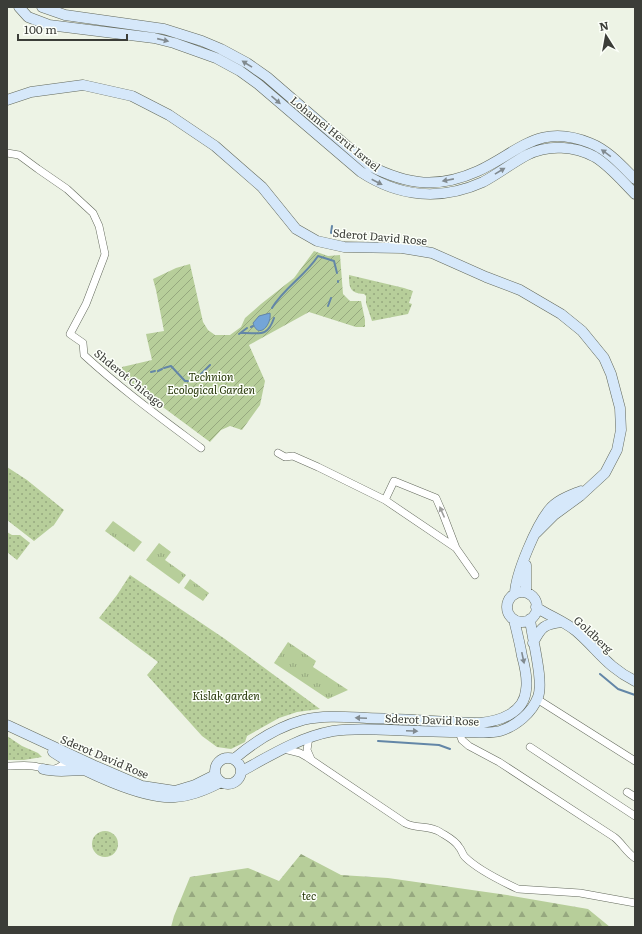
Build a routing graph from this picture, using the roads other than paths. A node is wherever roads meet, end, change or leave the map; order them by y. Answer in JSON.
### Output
{"nodes":[{"id":1,"x":19,"y":7,"type":"edge"},
{"id":2,"x":42,"y":7,"type":"edge"},
{"id":3,"x":7,"y":100,"type":"edge"},
{"id":4,"x":7,"y":153,"type":"edge"},
{"id":5,"x":635,"y":179,"type":"edge"},
{"id":6,"x":635,"y":194,"type":"edge"},
{"id":7,"x":201,"y":448,"type":"dead end"},
{"id":8,"x":278,"y":454,"type":"dead end"},
{"id":9,"x":385,"y":500,"type":"junction"},
{"id":10,"x":456,"y":548,"type":"junction"},
{"id":11,"x":475,"y":575,"type":"dead end"},
{"id":12,"x":520,"y":593,"type":"junction"},
{"id":13,"x":536,"y":607,"type":"junction"},
{"id":14,"x":530,"y":619,"type":"junction"},
{"id":15,"x":514,"y":620,"type":"junction"},
{"id":16,"x":562,"y":622,"type":"junction"},
{"id":17,"x":533,"y":643,"type":"junction"},
{"id":18,"x":635,"y":681,"type":"edge"},
{"id":19,"x":537,"y":699,"type":"junction"},
{"id":20,"x":7,"y":725,"type":"edge"},
{"id":21,"x":459,"y":732,"type":"junction"},
{"id":22,"x":309,"y":737,"type":"junction"},
{"id":23,"x":530,"y":748,"type":"dead end"},
{"id":24,"x":284,"y":749,"type":"junction"},
{"id":25,"x":68,"y":758,"type":"junction"},
{"id":26,"x":234,"y":759,"type":"junction"},
{"id":27,"x":635,"y":761,"type":"edge"},
{"id":28,"x":315,"y":764,"type":"junction"},
{"id":29,"x":7,"y":766,"type":"edge"},
{"id":30,"x":43,"y":769,"type":"junction"},
{"id":31,"x":87,"y":770,"type":"junction"},
{"id":32,"x":242,"y":771,"type":"junction"},
{"id":33,"x":218,"y":778,"type":"junction"},
{"id":34,"x":627,"y":792,"type":"dead end"},
{"id":35,"x":635,"y":797,"type":"edge"},
{"id":36,"x":635,"y":816,"type":"edge"},
{"id":37,"x":635,"y":858,"type":"edge"},
{"id":38,"x":635,"y":903,"type":"edge"}],
"edges":[{"from":1,"to":6,"type":"street","name":"Lohamei Herut Israel","one_way":true},
{"from":5,"to":2,"type":"street","name":"Lohamei Herut Israel","one_way":true},
{"from":3,"to":12,"type":"street","name":"Sderot David Rose"},
{"from":4,"to":7,"type":"street","name":"Shderot Chicago"},
{"from":8,"to":9,"type":"street"},
{"from":9,"to":10,"type":"street"},
{"from":10,"to":9,"type":"street","one_way":true},
{"from":10,"to":11,"type":"street"},
{"from":12,"to":13,"type":"street"},
{"from":12,"to":15,"type":"street"},
{"from":13,"to":14,"type":"street"},
{"from":13,"to":16,"type":"street","name":"Goldberg"},
{"from":14,"to":15,"type":"street"},
{"from":14,"to":16,"type":"street"},
{"from":14,"to":17,"type":"street","name":"Sderot David Rose"},
{"from":15,"to":26,"type":"street","name":"Sderot David Rose","one_way":true},
{"from":16,"to":17,"type":"street"},
{"from":16,"to":18,"type":"street","name":"Goldberg"},
{"from":17,"to":19,"type":"street","name":"Sderot David Rose"},
{"from":19,"to":21,"type":"street","name":"Sderot David Rose"},
{"from":19,"to":27,"type":"street"},
{"from":20,"to":25,"type":"street","name":"Sderot David Rose"},
{"from":22,"to":21,"type":"street","name":"Sderot David Rose","one_way":true},
{"from":21,"to":37,"type":"street"},
{"from":22,"to":24,"type":"street","name":"Sderot David Rose"},
{"from":22,"to":28,"type":"street"},
{"from":23,"to":36,"type":"street"},
{"from":24,"to":28,"type":"street"},
{"from":24,"to":32,"type":"street","name":"Sderot David Rose"},
{"from":25,"to":30,"type":"street"},
{"from":25,"to":31,"type":"street","name":"Sderot David Rose"},
{"from":25,"to":33,"type":"street","name":"Sderot David Rose"},
{"from":26,"to":32,"type":"street"},
{"from":26,"to":33,"type":"street"},
{"from":28,"to":38,"type":"street"},
{"from":29,"to":30,"type":"street"},
{"from":30,"to":31,"type":"street"},
{"from":31,"to":33,"type":"street","name":"Sderot David Rose"},
{"from":32,"to":33,"type":"street"},
{"from":34,"to":35,"type":"street"}]}
